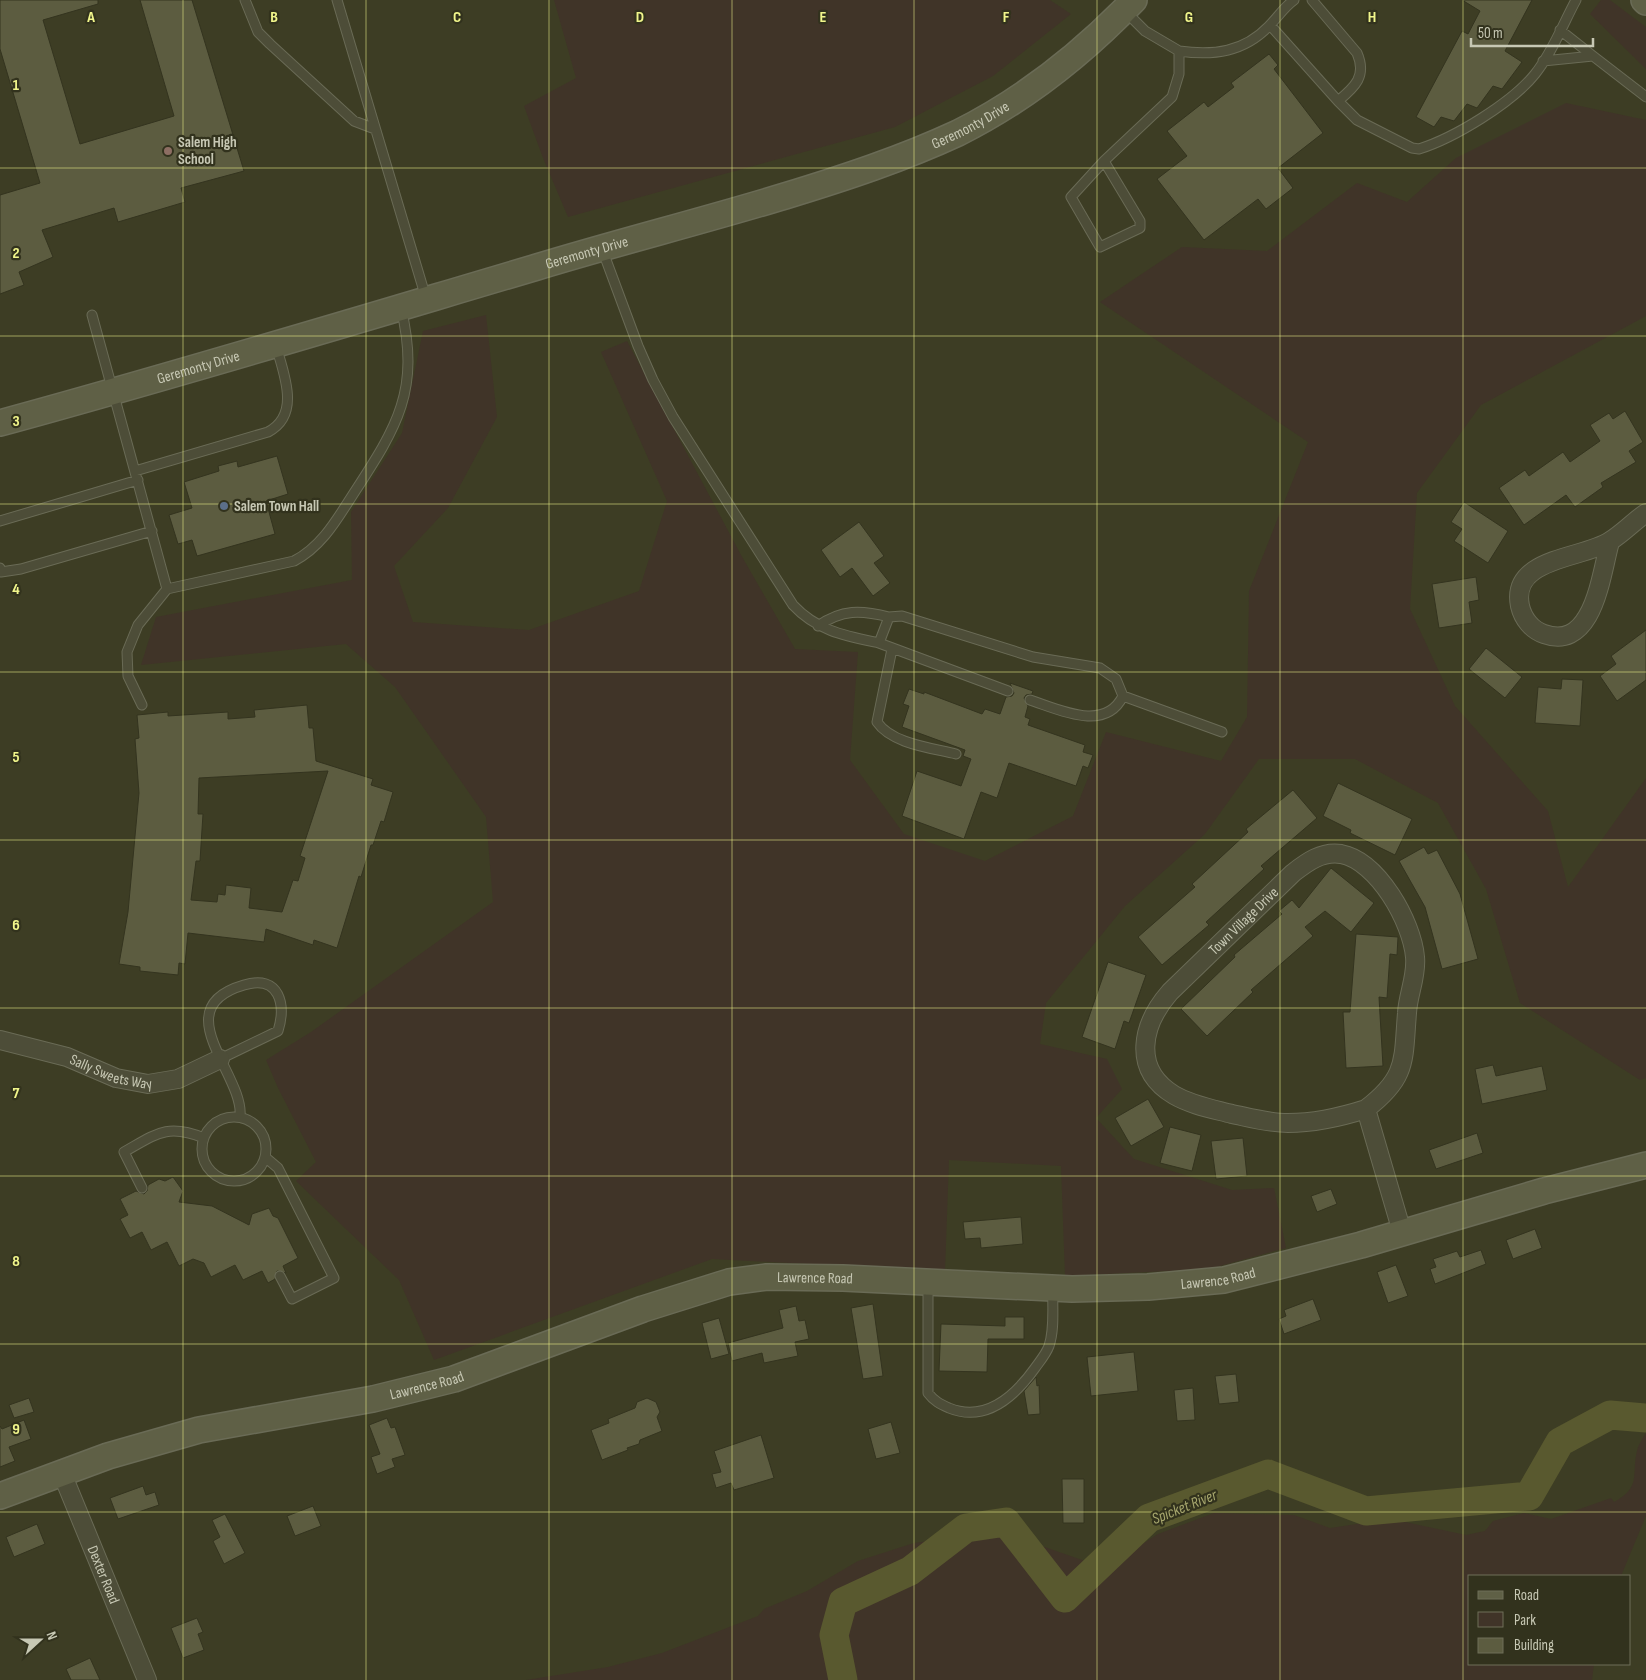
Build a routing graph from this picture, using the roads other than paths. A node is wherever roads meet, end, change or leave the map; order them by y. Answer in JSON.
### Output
{"nodes":[{"id":1,"x":245,"y":0,"type":"edge"},
{"id":2,"x":337,"y":0,"type":"edge"},
{"id":3,"x":1294,"y":0,"type":"edge"},
{"id":4,"x":1312,"y":0,"type":"edge"},
{"id":5,"x":1576,"y":0,"type":"edge"},
{"id":6,"x":1129,"y":5,"type":"edge"},
{"id":7,"x":1270,"y":25,"type":"junction"},
{"id":8,"x":1560,"y":30,"type":"junction"},
{"id":9,"x":1179,"y":51,"type":"junction"},
{"id":10,"x":1593,"y":56,"type":"junction"},
{"id":11,"x":1543,"y":61,"type":"junction"},
{"id":12,"x":1646,"y":97,"type":"edge"},
{"id":13,"x":1338,"y":101,"type":"junction"},
{"id":14,"x":375,"y":129,"type":"junction"},
{"id":15,"x":1104,"y":161,"type":"junction"},
{"id":16,"x":602,"y":249,"type":"junction"},
{"id":17,"x":427,"y":300,"type":"junction"},
{"id":18,"x":401,"y":308,"type":"junction"},
{"id":19,"x":92,"y":315,"type":"dead end"},
{"id":20,"x":276,"y":344,"type":"junction"},
{"id":21,"x":114,"y":392,"type":"junction"},
{"id":22,"x":0,"y":423,"type":"edge"},
{"id":23,"x":137,"y":475,"type":"junction"},
{"id":24,"x":1646,"y":513,"type":"edge"},
{"id":25,"x":0,"y":520,"type":"edge"},
{"id":26,"x":152,"y":531,"type":"junction"},
{"id":27,"x":1610,"y":542,"type":"junction"},
{"id":28,"x":0,"y":568,"type":"edge"},
{"id":29,"x":167,"y":590,"type":"junction"},
{"id":30,"x":889,"y":617,"type":"junction"},
{"id":31,"x":818,"y":626,"type":"junction"},
{"id":32,"x":879,"y":643,"type":"junction"},
{"id":33,"x":892,"y":649,"type":"junction"},
{"id":34,"x":1008,"y":690,"type":"dead end"},
{"id":35,"x":1123,"y":696,"type":"junction"},
{"id":36,"x":1030,"y":700,"type":"dead end"},
{"id":37,"x":142,"y":705,"type":"dead end"},
{"id":38,"x":1222,"y":732,"type":"dead end"},
{"id":39,"x":956,"y":754,"type":"dead end"},
{"id":40,"x":0,"y":1040,"type":"edge"},
{"id":41,"x":220,"y":1059,"type":"junction"},
{"id":42,"x":1366,"y":1109,"type":"junction"},
{"id":43,"x":240,"y":1117,"type":"junction"},
{"id":44,"x":204,"y":1138,"type":"junction"},
{"id":45,"x":265,"y":1157,"type":"junction"},
{"id":46,"x":1646,"y":1165,"type":"edge"},
{"id":47,"x":142,"y":1188,"type":"dead end"},
{"id":48,"x":1402,"y":1232,"type":"junction"},
{"id":49,"x":280,"y":1276,"type":"dead end"},
{"id":50,"x":928,"y":1283,"type":"junction"},
{"id":51,"x":1052,"y":1288,"type":"junction"},
{"id":52,"x":61,"y":1471,"type":"junction"},
{"id":53,"x":0,"y":1496,"type":"edge"},
{"id":54,"x":147,"y":1680,"type":"edge"}],
"edges":[{"from":1,"to":14,"type":"lane"},
{"from":2,"to":14,"type":"lane"},
{"from":3,"to":7,"type":"lane"},
{"from":4,"to":13,"type":"lane"},
{"from":5,"to":8,"type":"lane"},
{"from":6,"to":9,"type":"lane"},
{"from":6,"to":16,"type":"street","name":"Geremonty Drive"},
{"from":7,"to":9,"type":"lane"},
{"from":7,"to":13,"type":"lane"},
{"from":8,"to":10,"type":"lane"},
{"from":8,"to":11,"type":"lane"},
{"from":9,"to":15,"type":"lane"},
{"from":10,"to":11,"type":"lane"},
{"from":10,"to":12,"type":"lane"},
{"from":11,"to":13,"type":"lane"},
{"from":14,"to":17,"type":"lane"},
{"from":15,"to":15,"type":"lane"},
{"from":16,"to":17,"type":"street","name":"Geremonty Drive"},
{"from":16,"to":31,"type":"lane"},
{"from":17,"to":18,"type":"street","name":"Geremonty Drive"},
{"from":18,"to":20,"type":"street","name":"Geremonty Drive"},
{"from":18,"to":29,"type":"lane"},
{"from":19,"to":21,"type":"lane"},
{"from":20,"to":21,"type":"street","name":"Geremonty Drive"},
{"from":20,"to":23,"type":"lane"},
{"from":21,"to":22,"type":"street","name":"Geremonty Drive"},
{"from":21,"to":23,"type":"lane"},
{"from":23,"to":25,"type":"lane"},
{"from":23,"to":26,"type":"lane"},
{"from":24,"to":27,"type":"street"},
{"from":26,"to":28,"type":"lane"},
{"from":26,"to":29,"type":"lane"},
{"from":27,"to":27,"type":"street"},
{"from":29,"to":37,"type":"lane"},
{"from":30,"to":31,"type":"lane"},
{"from":30,"to":32,"type":"lane"},
{"from":30,"to":35,"type":"lane"},
{"from":31,"to":32,"type":"lane"},
{"from":32,"to":33,"type":"lane"},
{"from":33,"to":34,"type":"lane"},
{"from":33,"to":39,"type":"lane"},
{"from":35,"to":36,"type":"lane"},
{"from":35,"to":38,"type":"lane"},
{"from":40,"to":41,"type":"street","name":"Sally Sweets Way"},
{"from":41,"to":41,"type":"lane"},
{"from":41,"to":43,"type":"lane"},
{"from":42,"to":42,"type":"street","name":"Town Village Drive"},
{"from":42,"to":48,"type":"street"},
{"from":43,"to":44,"type":"lane"},
{"from":43,"to":45,"type":"lane"},
{"from":44,"to":45,"type":"lane"},
{"from":44,"to":47,"type":"lane"},
{"from":45,"to":49,"type":"lane"},
{"from":46,"to":48,"type":"street","name":"Lawrence Road"},
{"from":48,"to":51,"type":"street","name":"Lawrence Road"},
{"from":50,"to":51,"type":"street","name":"Lawrence Road"},
{"from":50,"to":51,"type":"lane"},
{"from":50,"to":52,"type":"street","name":"Lawrence Road"},
{"from":52,"to":53,"type":"street","name":"Lawrence Road"},
{"from":52,"to":54,"type":"street","name":"Dexter Road"}]}
